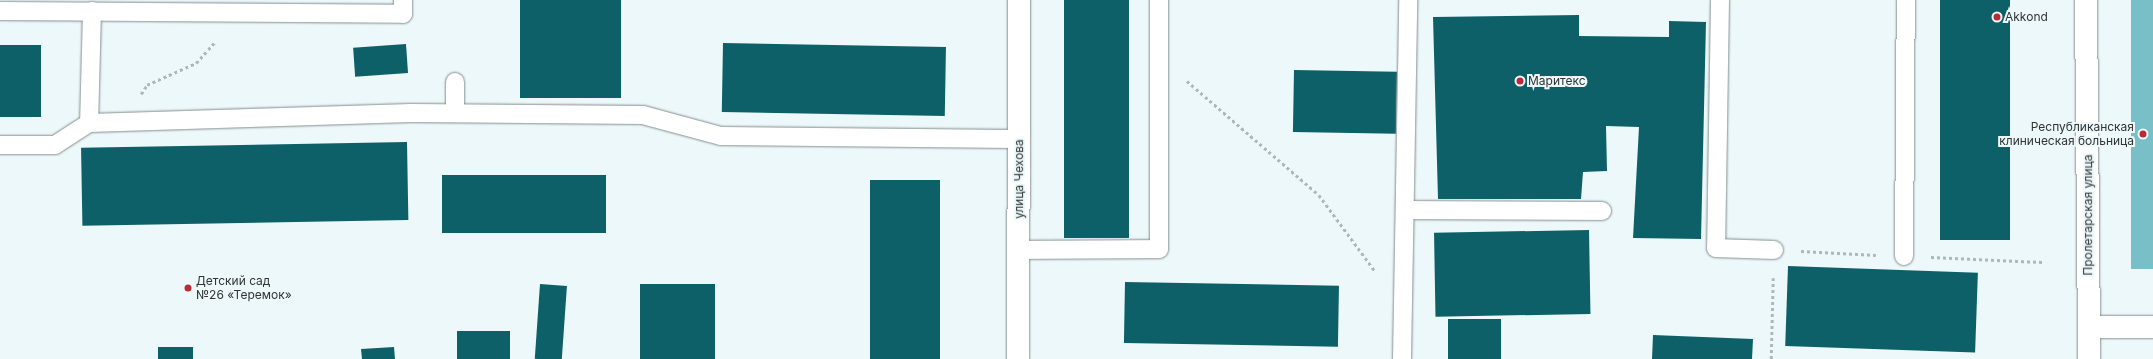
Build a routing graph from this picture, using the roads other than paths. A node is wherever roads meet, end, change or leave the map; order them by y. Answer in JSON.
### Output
{"nodes":[{"id":1,"x":404,"y":0,"type":"edge"},
{"id":2,"x":1019,"y":0,"type":"edge"},
{"id":3,"x":1159,"y":0,"type":"edge"},
{"id":4,"x":1408,"y":0,"type":"edge"},
{"id":5,"x":1720,"y":0,"type":"edge"},
{"id":6,"x":1906,"y":0,"type":"edge"},
{"id":7,"x":2086,"y":0,"type":"edge"},
{"id":8,"x":0,"y":11,"type":"edge"},
{"id":9,"x":92,"y":11,"type":"junction"},
{"id":10,"x":455,"y":82,"type":"dead end"},
{"id":11,"x":455,"y":113,"type":"junction"},
{"id":12,"x":89,"y":123,"type":"junction"},
{"id":13,"x":1019,"y":139,"type":"junction"},
{"id":14,"x":0,"y":145,"type":"edge"},
{"id":15,"x":1405,"y":210,"type":"junction"},
{"id":16,"x":1602,"y":211,"type":"dead end"},
{"id":17,"x":1018,"y":250,"type":"junction"},
{"id":18,"x":1774,"y":250,"type":"road end"},
{"id":19,"x":1904,"y":256,"type":"dead end"},
{"id":20,"x":2153,"y":326,"type":"edge"},
{"id":21,"x":2089,"y":327,"type":"junction"},
{"id":22,"x":1018,"y":359,"type":"edge"},
{"id":23,"x":1402,"y":359,"type":"edge"},
{"id":24,"x":2089,"y":359,"type":"edge"}],
"edges":[{"from":1,"to":9,"type":"lane"},
{"from":2,"to":13,"type":"street","name":"улица Чехова"},
{"from":3,"to":17,"type":"lane"},
{"from":4,"to":15,"type":"lane"},
{"from":5,"to":18,"type":"lane"},
{"from":6,"to":19,"type":"lane"},
{"from":7,"to":21,"type":"street","name":"Пролетарская улица"},
{"from":8,"to":9,"type":"lane"},
{"from":9,"to":12,"type":"lane"},
{"from":10,"to":11,"type":"lane"},
{"from":11,"to":12,"type":"lane"},
{"from":11,"to":13,"type":"lane"},
{"from":12,"to":14,"type":"lane"},
{"from":13,"to":17,"type":"street","name":"улица Чехова"},
{"from":15,"to":16,"type":"lane"},
{"from":15,"to":23,"type":"lane"},
{"from":17,"to":22,"type":"street","name":"улица Чехова"},
{"from":20,"to":21,"type":"street"},
{"from":21,"to":24,"type":"street","name":"Пролетарская улица"}]}
